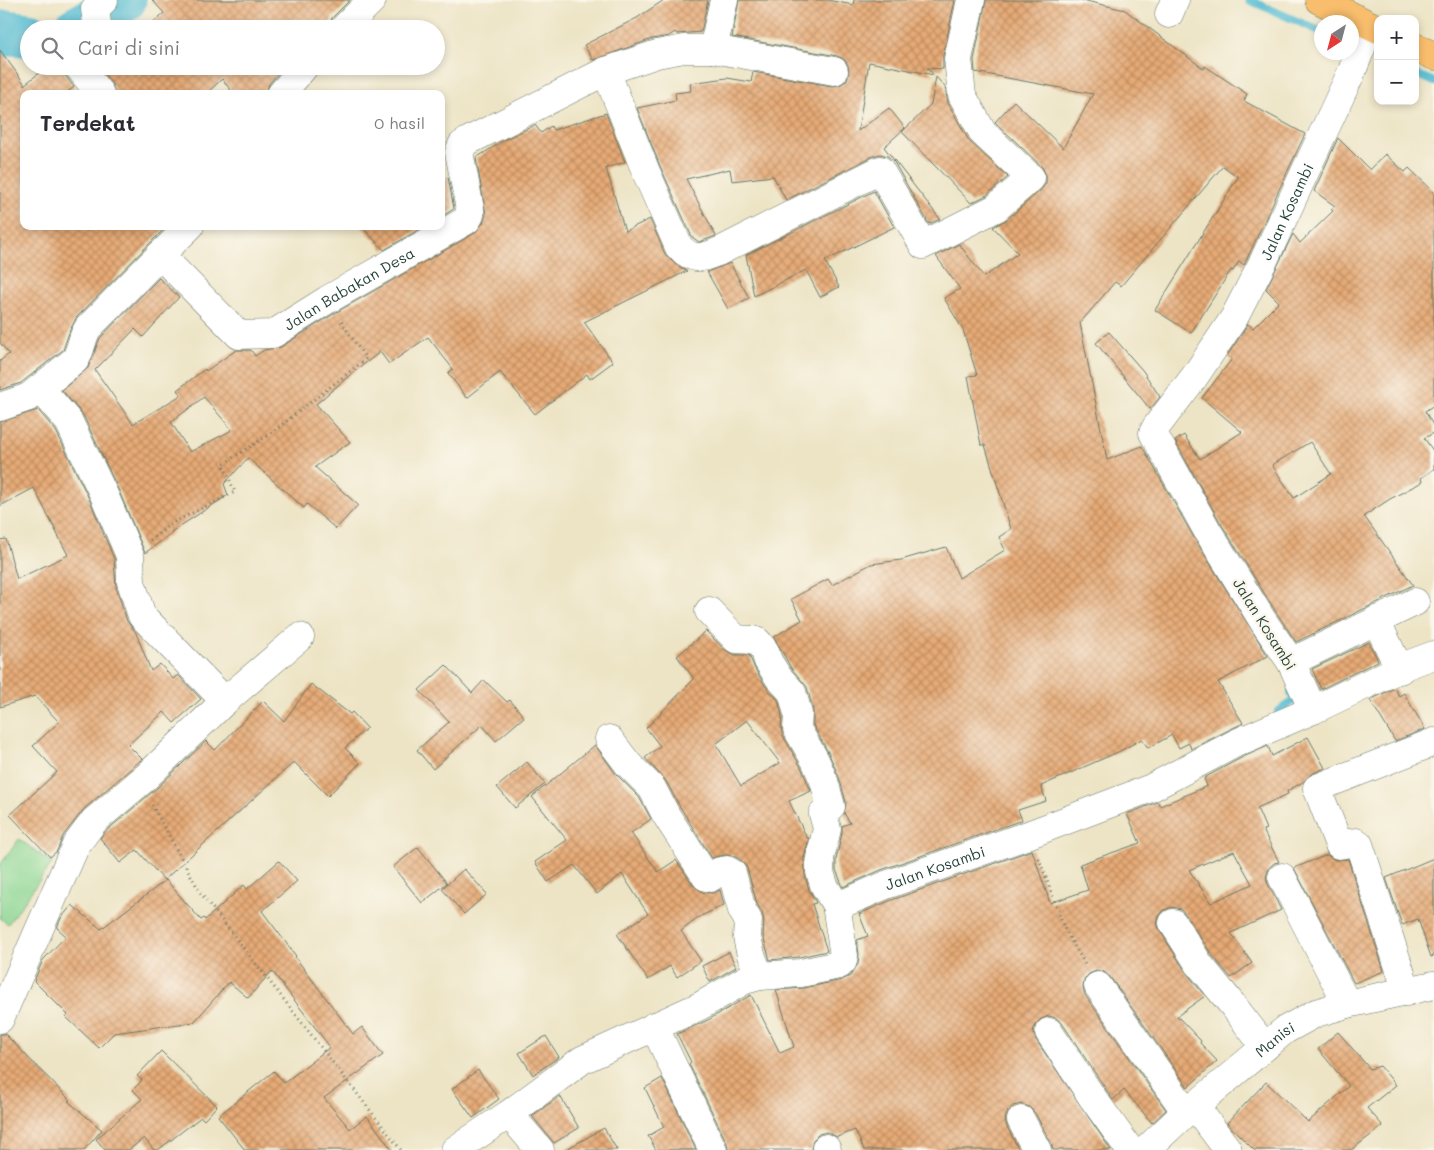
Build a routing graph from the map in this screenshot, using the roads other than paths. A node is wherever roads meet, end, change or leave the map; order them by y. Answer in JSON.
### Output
{"nodes":[{"id":1,"x":372,"y":0,"type":"edge"},
{"id":2,"x":724,"y":0,"type":"edge"},
{"id":3,"x":971,"y":0,"type":"edge"},
{"id":4,"x":1320,"y":0,"type":"edge"},
{"id":5,"x":1363,"y":17,"type":"edge"},
{"id":6,"x":352,"y":20,"type":"edge"},
{"id":7,"x":713,"y":49,"type":"junction"},
{"id":8,"x":1419,"y":49,"type":"edge"},
{"id":9,"x":1434,"y":56,"type":"edge"},
{"id":10,"x":606,"y":71,"type":"junction"},
{"id":11,"x":834,"y":71,"type":"dead end"},
{"id":12,"x":85,"y":75,"type":"edge"},
{"id":13,"x":297,"y":75,"type":"edge"},
{"id":14,"x":97,"y":90,"type":"edge"},
{"id":15,"x":284,"y":90,"type":"edge"},
{"id":16,"x":186,"y":230,"type":"edge"},
{"id":17,"x":160,"y":255,"type":"junction"},
{"id":18,"x":40,"y":388,"type":"junction"},
{"id":19,"x":0,"y":407,"type":"edge"},
{"id":20,"x":1415,"y":602,"type":"dead end"},
{"id":21,"x":709,"y":611,"type":"dead end"},
{"id":22,"x":1376,"y":620,"type":"junction"},
{"id":23,"x":300,"y":637,"type":"dead end"},
{"id":24,"x":1434,"y":655,"type":"edge"},
{"id":25,"x":1291,"y":662,"type":"junction"},
{"id":26,"x":1400,"y":670,"type":"junction"},
{"id":27,"x":225,"y":700,"type":"junction"},
{"id":28,"x":1313,"y":710,"type":"junction"},
{"id":29,"x":609,"y":738,"type":"dead end"},
{"id":30,"x":1434,"y":742,"type":"edge"},
{"id":31,"x":1282,"y":877,"type":"dead end"},
{"id":32,"x":838,"y":907,"type":"junction"},
{"id":33,"x":1173,"y":923,"type":"dead end"},
{"id":34,"x":760,"y":976,"type":"junction"},
{"id":35,"x":1434,"y":985,"type":"edge"},
{"id":36,"x":1098,"y":986,"type":"road end"},
{"id":37,"x":1407,"y":992,"type":"junction"},
{"id":38,"x":1346,"y":1004,"type":"junction"},
{"id":39,"x":0,"y":1018,"type":"edge"},
{"id":40,"x":654,"y":1026,"type":"junction"},
{"id":41,"x":1049,"y":1032,"type":"dead end"},
{"id":42,"x":1264,"y":1047,"type":"junction"},
{"id":43,"x":1191,"y":1109,"type":"junction"},
{"id":44,"x":509,"y":1114,"type":"junction"},
{"id":45,"x":1021,"y":1120,"type":"dead end"},
{"id":46,"x":455,"y":1150,"type":"edge"},
{"id":47,"x":540,"y":1150,"type":"edge"},
{"id":48,"x":713,"y":1150,"type":"edge"},
{"id":49,"x":1037,"y":1150,"type":"edge"},
{"id":50,"x":1130,"y":1150,"type":"edge"},
{"id":51,"x":1146,"y":1150,"type":"edge"},
{"id":52,"x":1228,"y":1150,"type":"edge"}],
"edges":[{"from":1,"to":6,"type":"street"},
{"from":2,"to":7,"type":"street"},
{"from":3,"to":10,"type":"street"},
{"from":4,"to":5,"type":"highway"},
{"from":5,"to":25,"type":"street","name":"Jalan Kosambi"},
{"from":7,"to":10,"type":"street","name":"Jalan Babakan Desa"},
{"from":7,"to":11,"type":"street","name":"Jalan Babakan Desa"},
{"from":8,"to":9,"type":"highway"},
{"from":10,"to":17,"type":"street","name":"Jalan Babakan Desa"},
{"from":12,"to":14,"type":"street"},
{"from":13,"to":15,"type":"street"},
{"from":16,"to":17,"type":"street"},
{"from":17,"to":18,"type":"street"},
{"from":18,"to":19,"type":"street"},
{"from":18,"to":27,"type":"street"},
{"from":20,"to":22,"type":"street"},
{"from":21,"to":32,"type":"street"},
{"from":22,"to":25,"type":"street"},
{"from":22,"to":26,"type":"street"},
{"from":23,"to":27,"type":"street"},
{"from":24,"to":26,"type":"street"},
{"from":25,"to":28,"type":"street","name":"Jalan Kosambi"},
{"from":26,"to":28,"type":"street"},
{"from":27,"to":39,"type":"street"},
{"from":28,"to":32,"type":"street","name":"Jalan Kosambi"},
{"from":29,"to":34,"type":"street"},
{"from":30,"to":37,"type":"street"},
{"from":31,"to":38,"type":"street"},
{"from":32,"to":34,"type":"street"},
{"from":33,"to":42,"type":"street"},
{"from":34,"to":40,"type":"street"},
{"from":35,"to":37,"type":"street","name":"Manisi"},
{"from":36,"to":43,"type":"street"},
{"from":37,"to":38,"type":"street","name":"Manisi"},
{"from":38,"to":42,"type":"street","name":"Manisi"},
{"from":40,"to":44,"type":"street"},
{"from":40,"to":48,"type":"street"},
{"from":41,"to":50,"type":"street"},
{"from":42,"to":43,"type":"street","name":"Manisi"},
{"from":43,"to":51,"type":"street","name":"Manisi"},
{"from":43,"to":52,"type":"street"},
{"from":44,"to":46,"type":"street"},
{"from":44,"to":47,"type":"street"},
{"from":45,"to":49,"type":"street"}]}
